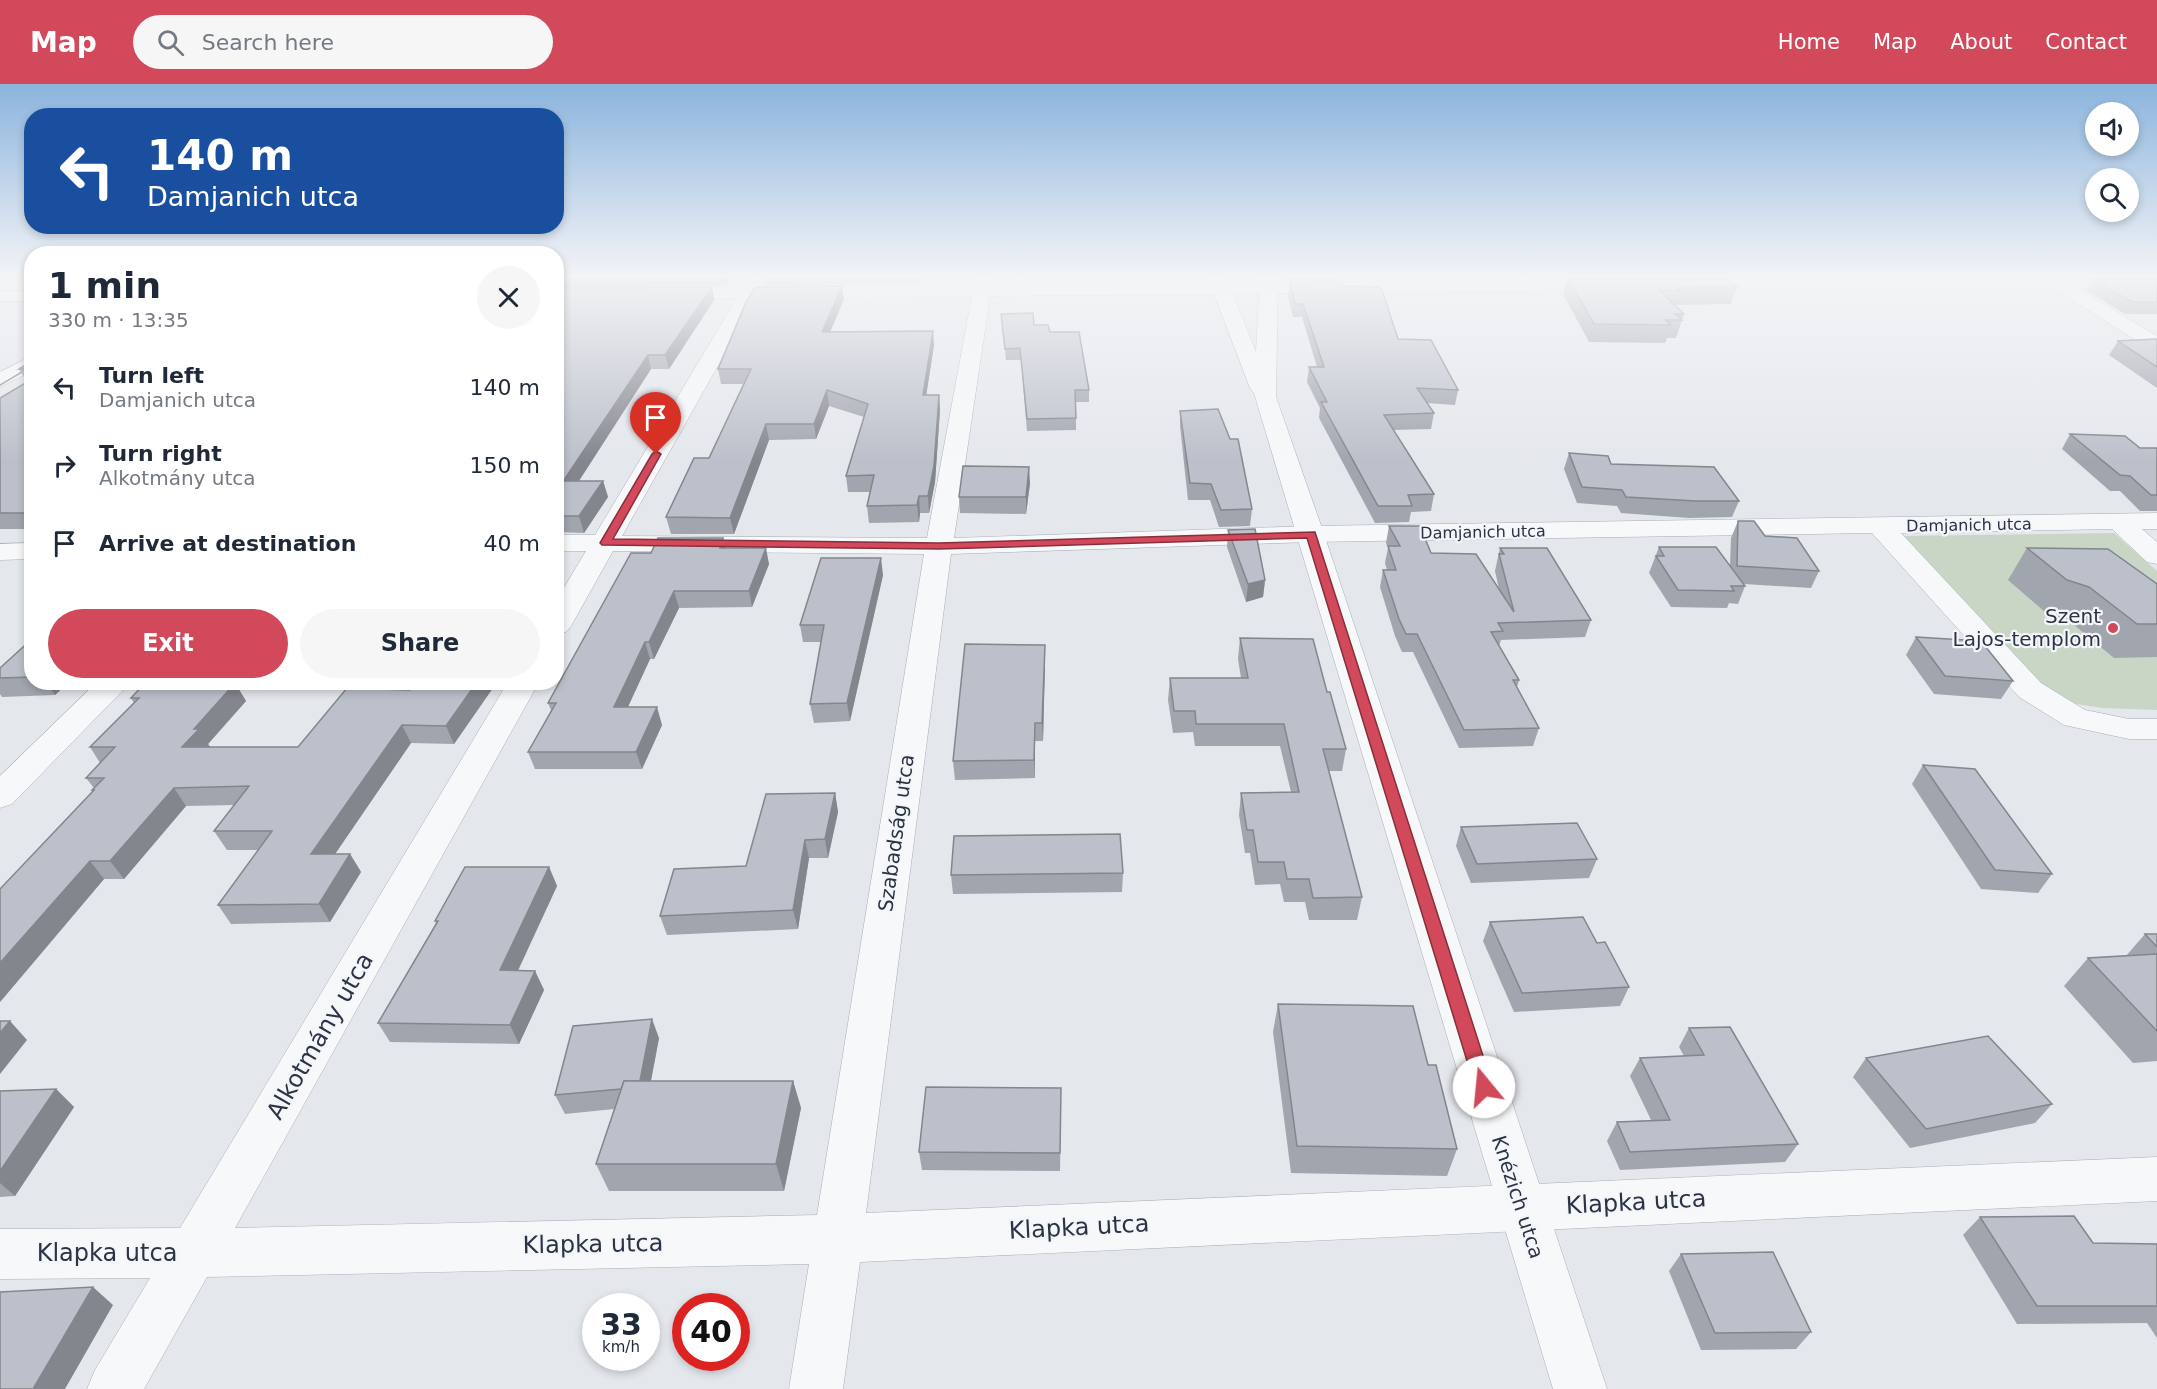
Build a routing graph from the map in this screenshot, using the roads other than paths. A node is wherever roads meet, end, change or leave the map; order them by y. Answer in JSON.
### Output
{"nodes":[{"id":1,"x":723,"y":339,"type":"edge"},
{"id":2,"x":974,"y":339,"type":"edge"},
{"id":3,"x":1241,"y":339,"type":"edge"},
{"id":4,"x":1267,"y":339,"type":"edge"},
{"id":5,"x":24,"y":367,"type":"edge"},
{"id":6,"x":0,"y":381,"type":"edge"},
{"id":7,"x":1265,"y":397,"type":"junction"},
{"id":8,"x":2118,"y":521,"type":"junction"},
{"id":9,"x":2157,"y":521,"type":"edge"},
{"id":10,"x":1881,"y":526,"type":"junction"},
{"id":11,"x":1311,"y":534,"type":"junction"},
{"id":12,"x":564,"y":543,"type":"edge"},
{"id":13,"x":605,"y":543,"type":"junction"},
{"id":14,"x":939,"y":546,"type":"junction"},
{"id":15,"x":24,"y":551,"type":"edge"},
{"id":16,"x":0,"y":552,"type":"edge"},
{"id":17,"x":2157,"y":556,"type":"edge"},
{"id":18,"x":564,"y":612,"type":"edge"},
{"id":19,"x":108,"y":690,"type":"edge"},
{"id":20,"x":519,"y":690,"type":"edge"},
{"id":21,"x":2157,"y":729,"type":"edge"},
{"id":22,"x":0,"y":796,"type":"edge"},
{"id":23,"x":2157,"y":1179,"type":"edge"},
{"id":24,"x":1521,"y":1207,"type":"junction"},
{"id":25,"x":836,"y":1239,"type":"junction"},
{"id":26,"x":195,"y":1253,"type":"junction"},
{"id":27,"x":0,"y":1254,"type":"edge"},
{"id":28,"x":114,"y":1389,"type":"edge"},
{"id":29,"x":816,"y":1389,"type":"edge"},
{"id":30,"x":1580,"y":1389,"type":"edge"}],
"edges":[{"from":1,"to":13,"type":"street"},
{"from":2,"to":14,"type":"street","name":"Szabadság utca"},
{"from":3,"to":7,"type":"street"},
{"from":4,"to":7,"type":"street","name":"Knézich utca"},
{"from":5,"to":6,"type":"street"},
{"from":7,"to":11,"type":"street","name":"Knézich utca"},
{"from":8,"to":9,"type":"street","name":"Damjanich utca"},
{"from":8,"to":10,"type":"street","name":"Damjanich utca"},
{"from":8,"to":17,"type":"street"},
{"from":10,"to":11,"type":"street","name":"Damjanich utca"},
{"from":10,"to":21,"type":"street"},
{"from":11,"to":14,"type":"street","name":"Damjanich utca"},
{"from":11,"to":24,"type":"street","name":"Knézich utca"},
{"from":12,"to":13,"type":"street","name":"Damjanich utca"},
{"from":13,"to":14,"type":"street","name":"Damjanich utca"},
{"from":13,"to":18,"type":"street"},
{"from":14,"to":25,"type":"street","name":"Szabadság utca"},
{"from":15,"to":16,"type":"street"},
{"from":19,"to":22,"type":"street"},
{"from":20,"to":26,"type":"street","name":"Alkotmány utca"},
{"from":23,"to":24,"type":"street","name":"Klapka utca"},
{"from":24,"to":25,"type":"street","name":"Klapka utca"},
{"from":24,"to":30,"type":"street","name":"Knézich utca"},
{"from":25,"to":26,"type":"street","name":"Klapka utca"},
{"from":25,"to":29,"type":"street","name":"Szabadság utca"},
{"from":26,"to":27,"type":"street","name":"Klapka utca"},
{"from":26,"to":28,"type":"street","name":"Alkotmány utca"}]}
